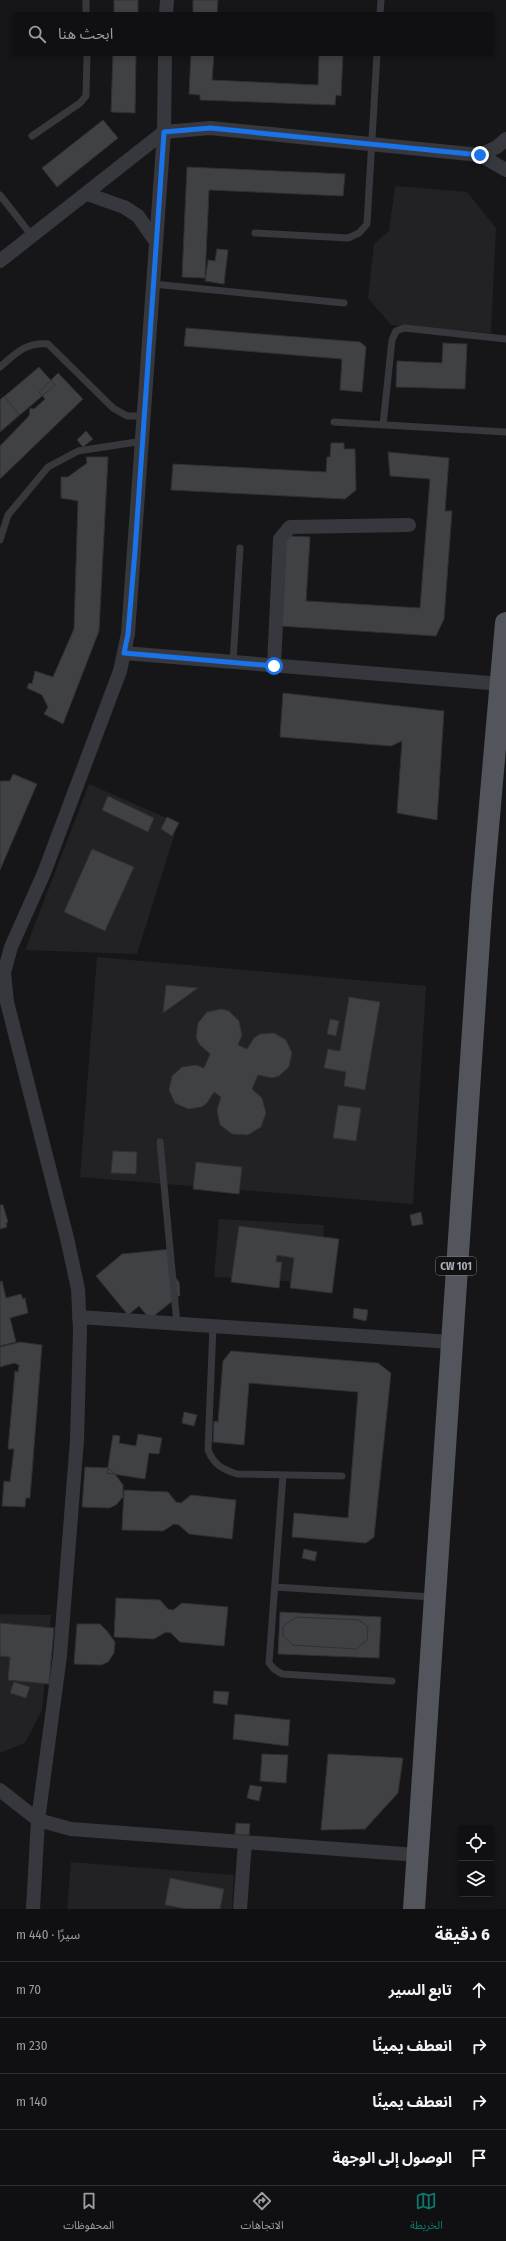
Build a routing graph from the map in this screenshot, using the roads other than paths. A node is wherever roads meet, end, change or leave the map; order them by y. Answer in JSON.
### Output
{"nodes":[{"id":1,"x":86,"y":0,"type":"edge"},
{"id":2,"x":166,"y":0,"type":"edge"},
{"id":3,"x":381,"y":0,"type":"edge"},
{"id":4,"x":86,"y":12,"type":"edge"},
{"id":5,"x":166,"y":12,"type":"edge"},
{"id":6,"x":380,"y":12,"type":"edge"},
{"id":7,"x":87,"y":56,"type":"edge"},
{"id":8,"x":165,"y":56,"type":"edge"},
{"id":9,"x":377,"y":56,"type":"edge"},
{"id":10,"x":164,"y":132,"type":"junction"},
{"id":11,"x":32,"y":136,"type":"dead end"},
{"id":12,"x":506,"y":139,"type":"edge"},
{"id":13,"x":371,"y":144,"type":"junction"},
{"id":14,"x":480,"y":155,"type":"junction"},
{"id":15,"x":506,"y":170,"type":"edge"},
{"id":16,"x":87,"y":194,"type":"junction"},
{"id":17,"x":0,"y":195,"type":"edge"},
{"id":18,"x":255,"y":233,"type":"dead end"},
{"id":19,"x":32,"y":236,"type":"junction"},
{"id":20,"x":156,"y":242,"type":"junction"},
{"id":21,"x":0,"y":261,"type":"edge"},
{"id":22,"x":153,"y":284,"type":"junction"},
{"id":23,"x":344,"y":303,"type":"dead end"},
{"id":24,"x":506,"y":339,"type":"edge"},
{"id":25,"x":0,"y":367,"type":"edge"},
{"id":26,"x":144,"y":416,"type":"junction"},
{"id":27,"x":334,"y":422,"type":"dead end"},
{"id":28,"x":383,"y":425,"type":"junction"},
{"id":29,"x":506,"y":432,"type":"edge"},
{"id":30,"x":143,"y":441,"type":"junction"},
{"id":31,"x":409,"y":525,"type":"dead end"},
{"id":32,"x":0,"y":540,"type":"edge"},
{"id":33,"x":240,"y":548,"type":"dead end"},
{"id":34,"x":506,"y":623,"type":"edge"},
{"id":35,"x":124,"y":653,"type":"junction"},
{"id":36,"x":233,"y":663,"type":"junction"},
{"id":37,"x":274,"y":666,"type":"junction"},
{"id":38,"x":502,"y":684,"type":"junction"},
{"id":39,"x":160,"y":1142,"type":"dead end"},
{"id":40,"x":79,"y":1317,"type":"junction"},
{"id":41,"x":177,"y":1324,"type":"junction"},
{"id":42,"x":213,"y":1326,"type":"junction"},
{"id":43,"x":451,"y":1342,"type":"junction"},
{"id":44,"x":283,"y":1475,"type":"junction"},
{"id":45,"x":342,"y":1476,"type":"dead end"},
{"id":46,"x":275,"y":1587,"type":"junction"},
{"id":47,"x":434,"y":1597,"type":"junction"},
{"id":48,"x":392,"y":1681,"type":"dead end"},
{"id":49,"x":0,"y":1790,"type":"edge"},
{"id":50,"x":38,"y":1820,"type":"junction"},
{"id":51,"x":245,"y":1842,"type":"junction"},
{"id":52,"x":417,"y":1854,"type":"junction"},
{"id":53,"x":33,"y":1909,"type":"edge"},
{"id":54,"x":240,"y":1909,"type":"edge"},
{"id":55,"x":414,"y":1909,"type":"edge"}],
"edges":[{"from":1,"to":4,"type":"lane"},
{"from":2,"to":5,"type":"street"},
{"from":3,"to":6,"type":"lane"},
{"from":7,"to":11,"type":"lane"},
{"from":8,"to":10,"type":"street"},
{"from":9,"to":13,"type":"lane"},
{"from":10,"to":13,"type":"street"},
{"from":10,"to":16,"type":"street"},
{"from":10,"to":20,"type":"street"},
{"from":12,"to":14,"type":"street"},
{"from":13,"to":14,"type":"street"},
{"from":13,"to":18,"type":"lane"},
{"from":14,"to":15,"type":"street"},
{"from":16,"to":19,"type":"street"},
{"from":16,"to":20,"type":"street"},
{"from":17,"to":19,"type":"lane"},
{"from":19,"to":21,"type":"street"},
{"from":20,"to":22,"type":"street"},
{"from":22,"to":23,"type":"lane"},
{"from":22,"to":26,"type":"street"},
{"from":24,"to":28,"type":"lane"},
{"from":25,"to":26,"type":"lane"},
{"from":26,"to":30,"type":"street"},
{"from":27,"to":28,"type":"lane"},
{"from":28,"to":29,"type":"lane"},
{"from":30,"to":32,"type":"lane"},
{"from":30,"to":35,"type":"street"},
{"from":31,"to":37,"type":"street"},
{"from":33,"to":36,"type":"lane"},
{"from":34,"to":38,"type":"main road","number":"CW 101"},
{"from":35,"to":36,"type":"street"},
{"from":35,"to":40,"type":"street"},
{"from":36,"to":37,"type":"street"},
{"from":37,"to":38,"type":"street"},
{"from":38,"to":43,"type":"main road","number":"CW 101"},
{"from":39,"to":41,"type":"lane"},
{"from":40,"to":41,"type":"street"},
{"from":40,"to":50,"type":"street"},
{"from":41,"to":42,"type":"street"},
{"from":42,"to":43,"type":"street"},
{"from":42,"to":44,"type":"lane"},
{"from":43,"to":47,"type":"main road","number":"CW 101"},
{"from":44,"to":45,"type":"lane"},
{"from":44,"to":46,"type":"lane"},
{"from":46,"to":47,"type":"lane"},
{"from":46,"to":48,"type":"lane"},
{"from":47,"to":52,"type":"main road","number":"CW 101"},
{"from":49,"to":50,"type":"street"},
{"from":50,"to":51,"type":"street"},
{"from":50,"to":53,"type":"street"},
{"from":51,"to":52,"type":"street"},
{"from":51,"to":54,"type":"street"},
{"from":52,"to":55,"type":"main road","number":"CW 101"}]}
